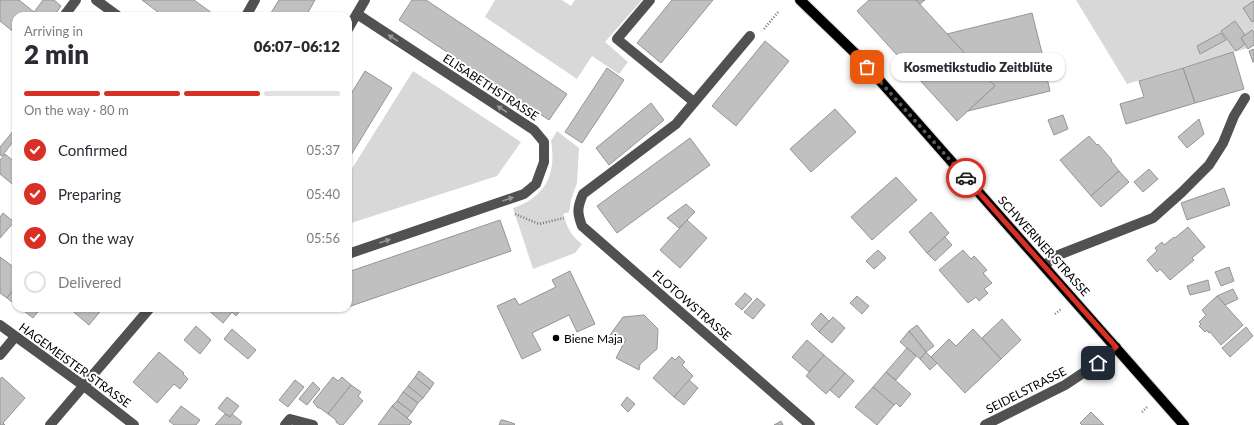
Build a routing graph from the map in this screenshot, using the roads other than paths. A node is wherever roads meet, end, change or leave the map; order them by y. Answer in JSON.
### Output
{"nodes":[{"id":1,"x":76,"y":0,"type":"edge"},
{"id":2,"x":96,"y":0,"type":"edge"},
{"id":3,"x":255,"y":0,"type":"edge"},
{"id":4,"x":365,"y":0,"type":"edge"},
{"id":5,"x":650,"y":0,"type":"edge"},
{"id":6,"x":800,"y":0,"type":"edge"},
{"id":7,"x":67,"y":12,"type":"edge"},
{"id":8,"x":112,"y":12,"type":"edge"},
{"id":9,"x":248,"y":12,"type":"edge"},
{"id":10,"x":357,"y":14,"type":"junction"},
{"id":11,"x":352,"y":22,"type":"edge"},
{"id":12,"x":750,"y":36,"type":"road end"},
{"id":13,"x":1245,"y":98,"type":"dead end"},
{"id":14,"x":694,"y":102,"type":"junction"},
{"id":15,"x":352,"y":253,"type":"edge"},
{"id":16,"x":1044,"y":266,"type":"junction"},
{"id":17,"x":147,"y":312,"type":"edge"},
{"id":18,"x":0,"y":325,"type":"edge"},
{"id":19,"x":15,"y":337,"type":"junction"},
{"id":20,"x":1116,"y":347,"type":"junction"},
{"id":21,"x":0,"y":355,"type":"edge"},
{"id":22,"x":84,"y":386,"type":"junction"},
{"id":23,"x":50,"y":425,"type":"edge"},
{"id":24,"x":134,"y":425,"type":"edge"},
{"id":25,"x":285,"y":425,"type":"edge"},
{"id":26,"x":313,"y":425,"type":"edge"},
{"id":27,"x":810,"y":425,"type":"edge"},
{"id":28,"x":985,"y":425,"type":"edge"},
{"id":29,"x":1184,"y":425,"type":"edge"}],
"edges":[{"from":1,"to":7,"type":"street"},
{"from":2,"to":8,"type":"street"},
{"from":3,"to":9,"type":"street"},
{"from":4,"to":10,"type":"street"},
{"from":5,"to":14,"type":"street"},
{"from":6,"to":16,"type":"main road","name":"SCHWERINER STRASSE"},
{"from":10,"to":11,"type":"street"},
{"from":15,"to":10,"type":"street","name":"ELISABETHSTRASSE","one_way":true},
{"from":12,"to":14,"type":"street"},
{"from":13,"to":16,"type":"street"},
{"from":14,"to":27,"type":"street","name":"FLOTOWSTRASSE"},
{"from":16,"to":20,"type":"main road","name":"SCHWERINER STRASSE"},
{"from":17,"to":22,"type":"street"},
{"from":18,"to":19,"type":"street","name":"HAGEMEISTER STRASSE"},
{"from":19,"to":21,"type":"street"},
{"from":19,"to":22,"type":"street","name":"HAGEMEISTER STRASSE"},
{"from":20,"to":28,"type":"street","name":"SEIDELSTRASSE"},
{"from":20,"to":29,"type":"main road","name":"SCHWERINER STRASSE"},
{"from":22,"to":23,"type":"street"},
{"from":22,"to":24,"type":"street","name":"HAGEMEISTER STRASSE"},
{"from":25,"to":26,"type":"street"}]}
